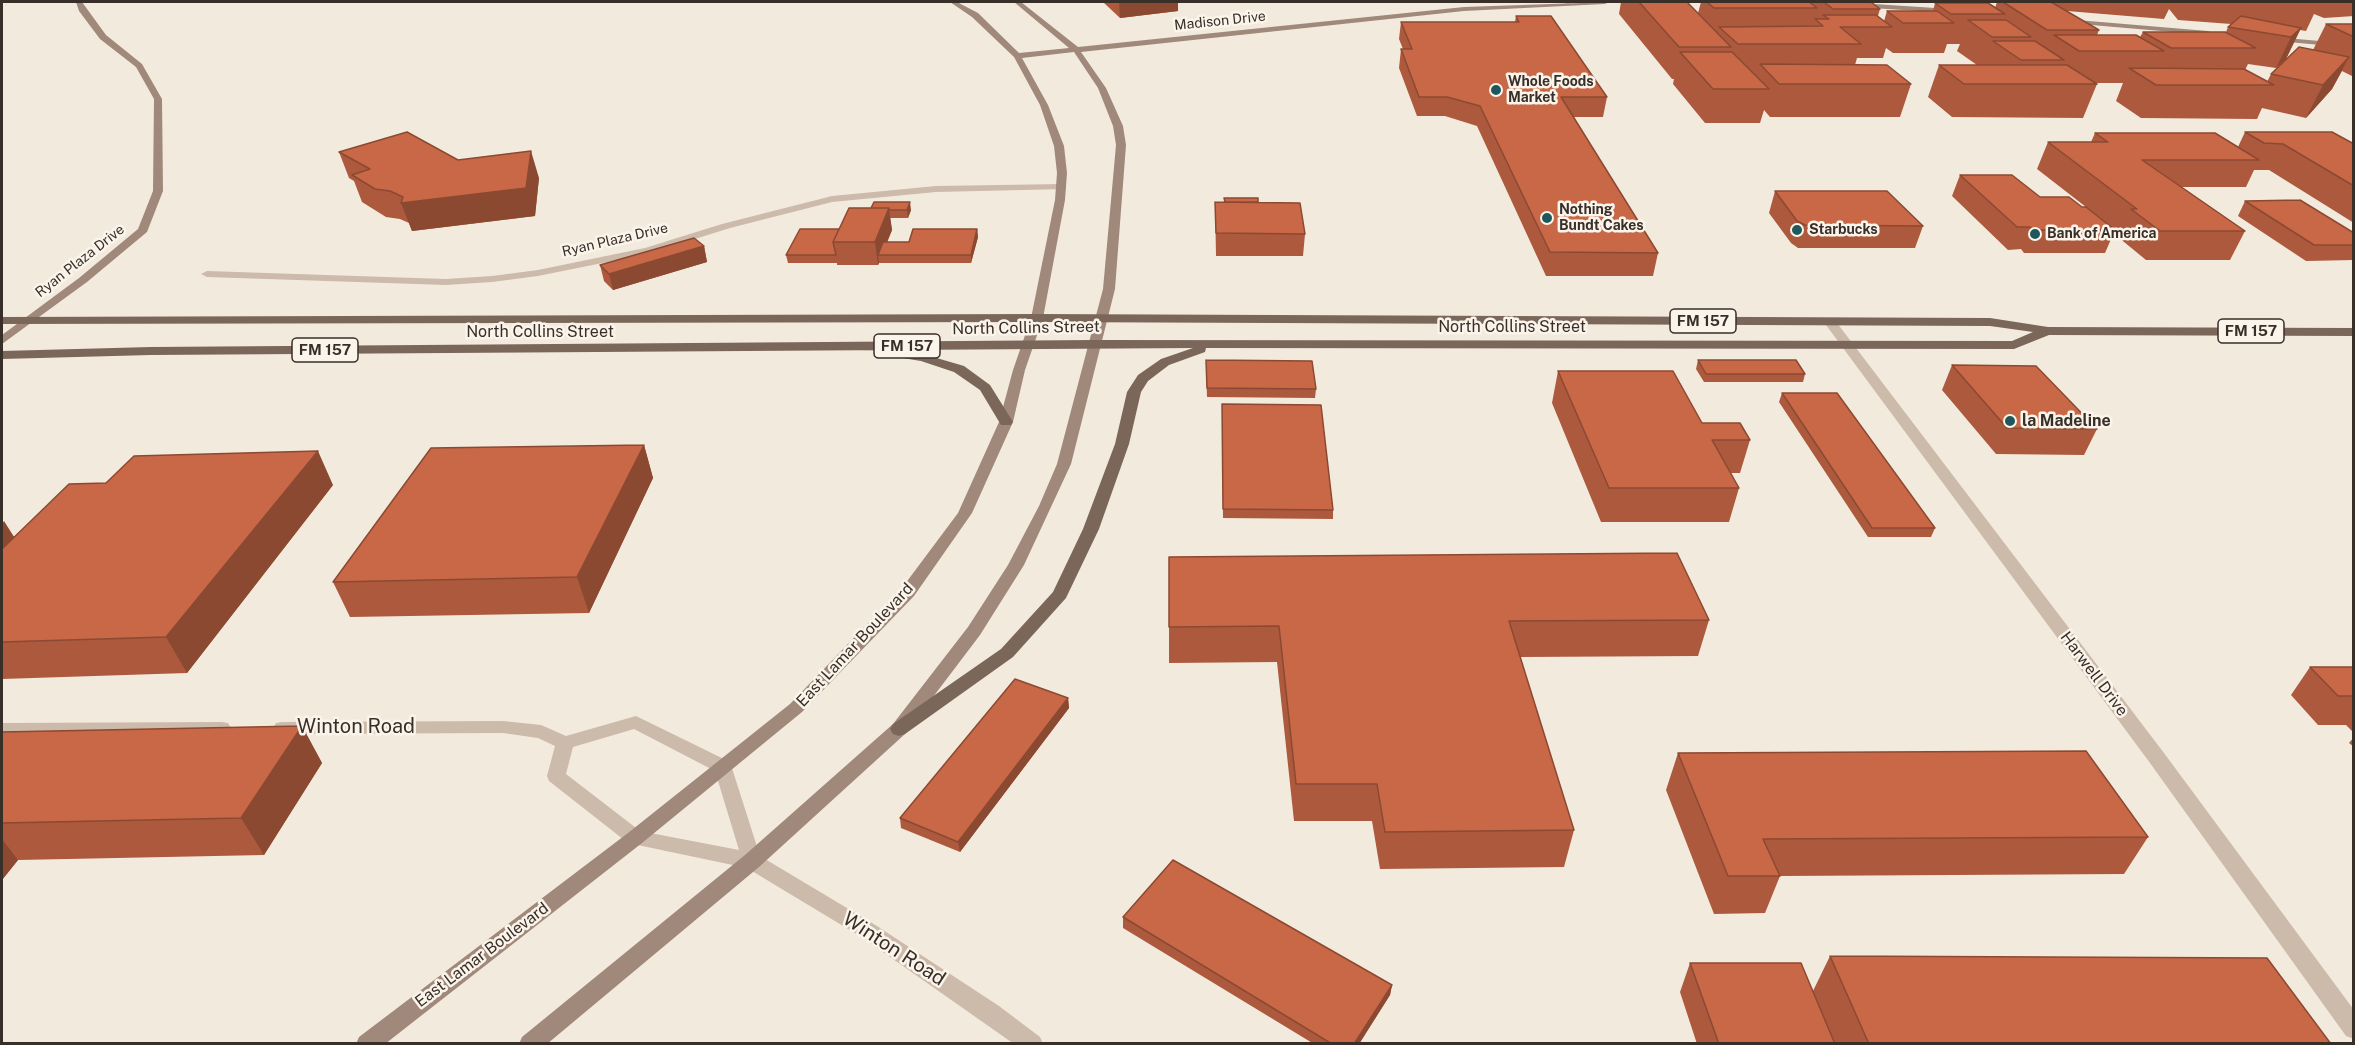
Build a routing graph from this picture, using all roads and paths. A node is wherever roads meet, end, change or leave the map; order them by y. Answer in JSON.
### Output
{"nodes":[{"id":1,"x":78,"y":2,"type":"edge"},
{"id":2,"x":953,"y":2,"type":"edge"},
{"id":3,"x":1017,"y":2,"type":"edge"},
{"id":4,"x":1566,"y":2,"type":"edge"},
{"id":5,"x":1605,"y":2,"type":"edge"},
{"id":6,"x":1844,"y":4,"type":"edge"},
{"id":7,"x":1963,"y":12,"type":"edge"},
{"id":8,"x":2057,"y":20,"type":"edge"},
{"id":9,"x":2212,"y":34,"type":"edge"},
{"id":10,"x":2271,"y":39,"type":"edge"},
{"id":11,"x":2354,"y":46,"type":"edge"},
{"id":12,"x":1076,"y":50,"type":"junction"},
{"id":13,"x":1017,"y":56,"type":"junction"},
{"id":14,"x":1062,"y":187,"type":"junction"},
{"id":15,"x":207,"y":274,"type":"dead end"},
{"id":16,"x":1037,"y":318,"type":"junction"},
{"id":17,"x":1101,"y":318,"type":"junction"},
{"id":18,"x":2,"y":321,"type":"edge"},
{"id":19,"x":27,"y":321,"type":"junction"},
{"id":20,"x":1830,"y":322,"type":"junction"},
{"id":21,"x":2048,"y":331,"type":"junction"},
{"id":22,"x":2354,"y":332,"type":"edge"},
{"id":23,"x":2,"y":340,"type":"edge"},
{"id":24,"x":1845,"y":343,"type":"junction"},
{"id":25,"x":1095,"y":344,"type":"junction"},
{"id":26,"x":1227,"y":344,"type":"junction"},
{"id":27,"x":1028,"y":345,"type":"junction"},
{"id":28,"x":786,"y":347,"type":"junction"},
{"id":29,"x":2,"y":355,"type":"edge"},
{"id":30,"x":1006,"y":422,"type":"junction"},
{"id":31,"x":236,"y":728,"type":"edge"},
{"id":32,"x":259,"y":728,"type":"edge"},
{"id":33,"x":899,"y":729,"type":"junction"},
{"id":34,"x":2,"y":730,"type":"edge"},
{"id":35,"x":565,"y":743,"type":"junction"},
{"id":36,"x":723,"y":768,"type":"junction"},
{"id":37,"x":635,"y":838,"type":"junction"},
{"id":38,"x":752,"y":861,"type":"junction"},
{"id":39,"x":2354,"y":1029,"type":"edge"},
{"id":40,"x":367,"y":1044,"type":"edge"},
{"id":41,"x":530,"y":1044,"type":"edge"},
{"id":42,"x":1032,"y":1044,"type":"edge"}],
"edges":[{"from":1,"to":19,"type":"main road","name":"Ryan Plaza Drive"},
{"from":2,"to":13,"type":"main road","name":"East Lamar Boulevard"},
{"from":3,"to":12,"type":"main road"},
{"from":4,"to":5,"type":"main road","name":"Madison Drive"},
{"from":4,"to":12,"type":"main road","name":"Madison Drive"},
{"from":6,"to":7,"type":"main road"},
{"from":8,"to":9,"type":"main road"},
{"from":10,"to":11,"type":"main road"},
{"from":12,"to":13,"type":"main road","name":"Madison Drive"},
{"from":12,"to":17,"type":"main road"},
{"from":13,"to":14,"type":"main road","name":"East Lamar Boulevard"},
{"from":14,"to":15,"type":"street","name":"Ryan Plaza Drive"},
{"from":14,"to":16,"type":"main road","name":"East Lamar Boulevard"},
{"from":16,"to":17,"type":"main road","name":"North Collins Street","number":"FM 157"},
{"from":16,"to":19,"type":"main road","name":"North Collins Street","number":"FM 157"},
{"from":16,"to":27,"type":"main road","name":"East Lamar Boulevard"},
{"from":17,"to":20,"type":"main road","name":"North Collins Street","number":"FM 157"},
{"from":17,"to":25,"type":"main road"},
{"from":18,"to":19,"type":"main road","name":"North Collins Street","number":"FM 157"},
{"from":19,"to":23,"type":"main road","name":"Ryan Plaza Drive"},
{"from":20,"to":21,"type":"main road","name":"North Collins Street","number":"FM 157"},
{"from":20,"to":24,"type":"street","name":"Harwell Drive"},
{"from":21,"to":22,"type":"main road","name":"North Collins Street","number":"FM 157"},
{"from":21,"to":24,"type":"main road","name":"North Collins Street","number":"FM 157"},
{"from":24,"to":26,"type":"main road","name":"North Collins Street","number":"FM 157"},
{"from":24,"to":39,"type":"street","name":"Harwell Drive"},
{"from":25,"to":26,"type":"main road","name":"North Collins Street","number":"FM 157"},
{"from":25,"to":27,"type":"main road","name":"North Collins Street","number":"FM 157"},
{"from":25,"to":33,"type":"main road"},
{"from":26,"to":33,"type":"main road"},
{"from":27,"to":28,"type":"main road","name":"North Collins Street","number":"FM 157"},
{"from":27,"to":30,"type":"main road","name":"East Lamar Boulevard"},
{"from":28,"to":29,"type":"main road","name":"North Collins Street","number":"FM 157"},
{"from":28,"to":30,"type":"main road"},
{"from":30,"to":36,"type":"main road","name":"East Lamar Boulevard"},
{"from":31,"to":34,"type":"street"},
{"from":32,"to":35,"type":"street","name":"Winton Road"},
{"from":33,"to":38,"type":"main road"},
{"from":35,"to":36,"type":"street"},
{"from":35,"to":37,"type":"street","name":"Winton Road"},
{"from":36,"to":37,"type":"main road","name":"East Lamar Boulevard"},
{"from":36,"to":38,"type":"street"},
{"from":37,"to":38,"type":"street","name":"Winton Road"},
{"from":37,"to":40,"type":"main road","name":"East Lamar Boulevard"},
{"from":38,"to":41,"type":"main road"},
{"from":38,"to":42,"type":"street","name":"Winton Road"}]}
